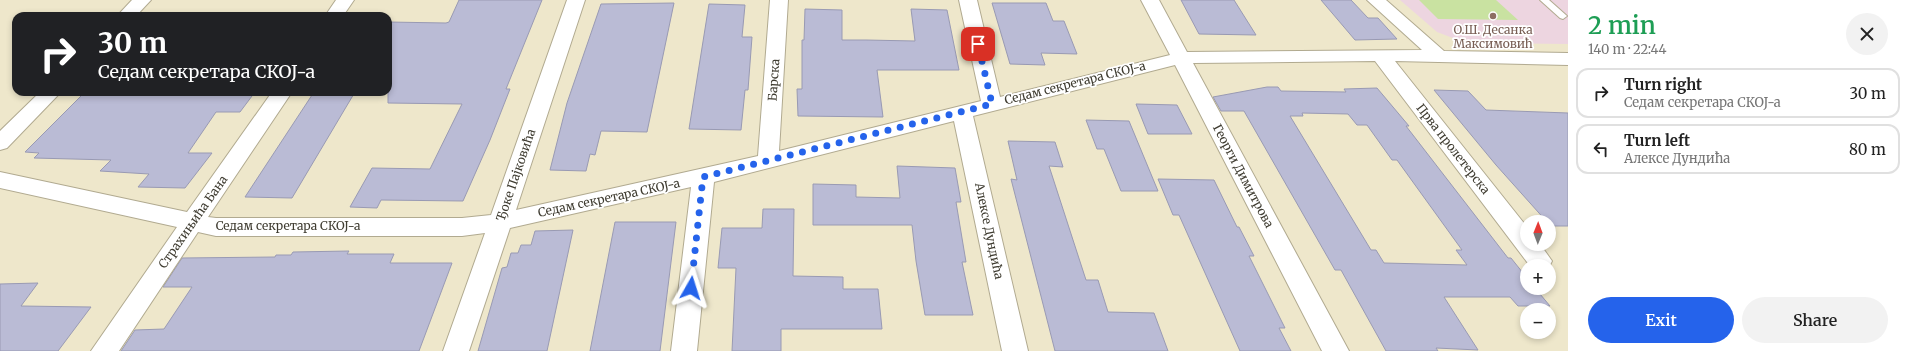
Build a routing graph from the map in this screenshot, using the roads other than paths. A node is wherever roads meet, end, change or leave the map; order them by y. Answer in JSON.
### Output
{"nodes":[{"id":1,"x":142,"y":0,"type":"edge"},
{"id":2,"x":345,"y":0,"type":"edge"},
{"id":3,"x":576,"y":0,"type":"edge"},
{"id":4,"x":779,"y":0,"type":"edge"},
{"id":5,"x":968,"y":0,"type":"edge"},
{"id":6,"x":1150,"y":0,"type":"edge"},
{"id":7,"x":1376,"y":0,"type":"edge"},
{"id":8,"x":1544,"y":0,"type":"edge"},
{"id":9,"x":130,"y":12,"type":"edge"},
{"id":10,"x":337,"y":12,"type":"edge"},
{"id":11,"x":1562,"y":16,"type":"dead end"},
{"id":12,"x":1380,"y":55,"type":"junction"},
{"id":13,"x":1439,"y":56,"type":"junction"},
{"id":14,"x":1181,"y":58,"type":"junction"},
{"id":15,"x":1568,"y":58,"type":"edge"},
{"id":16,"x":47,"y":96,"type":"edge"},
{"id":17,"x":279,"y":96,"type":"edge"},
{"id":18,"x":992,"y":104,"type":"junction"},
{"id":19,"x":962,"y":111,"type":"junction"},
{"id":20,"x":0,"y":143,"type":"edge"},
{"id":21,"x":768,"y":160,"type":"junction"},
{"id":22,"x":703,"y":177,"type":"junction"},
{"id":23,"x":0,"y":180,"type":"edge"},
{"id":24,"x":500,"y":222,"type":"junction"},
{"id":25,"x":192,"y":223,"type":"junction"},
{"id":26,"x":1538,"y":259,"type":"edge"},
{"id":27,"x":104,"y":351,"type":"edge"},
{"id":28,"x":456,"y":351,"type":"edge"},
{"id":29,"x":684,"y":351,"type":"edge"},
{"id":30,"x":1015,"y":351,"type":"edge"},
{"id":31,"x":1336,"y":351,"type":"edge"}],
"edges":[{"from":1,"to":9,"type":"street"},
{"from":2,"to":10,"type":"street"},
{"from":3,"to":24,"type":"street","name":"Ђоке Пајковића"},
{"from":4,"to":21,"type":"street","name":"Барска"},
{"from":5,"to":18,"type":"street"},
{"from":6,"to":14,"type":"street","name":"Георги Димитрова"},
{"from":7,"to":13,"type":"street"},
{"from":8,"to":11,"type":"lane"},
{"from":12,"to":13,"type":"street","name":"Седам секретара СКОЈ-а"},
{"from":12,"to":14,"type":"street","name":"Седам секретара СКОЈ-а"},
{"from":12,"to":26,"type":"street","name":"Прва пролетерска"},
{"from":13,"to":15,"type":"street","name":"Седам секретара СКОЈ-а"},
{"from":14,"to":18,"type":"street","name":"Седам секретара СКОЈ-а"},
{"from":14,"to":31,"type":"street","name":"Георги Димитрова"},
{"from":16,"to":20,"type":"street"},
{"from":17,"to":25,"type":"street","name":"Страхињића Бана"},
{"from":18,"to":19,"type":"street","name":"Седам секретара СКОЈ-а"},
{"from":19,"to":21,"type":"street","name":"Седам секретара СКОЈ-а"},
{"from":19,"to":30,"type":"street","name":"Алексе Дундића"},
{"from":21,"to":22,"type":"street","name":"Седам секретара СКОЈ-а"},
{"from":22,"to":24,"type":"street","name":"Седам секретара СКОЈ-а"},
{"from":22,"to":29,"type":"street"},
{"from":23,"to":25,"type":"street","name":"Седам секретара СКОЈ-а"},
{"from":24,"to":25,"type":"street","name":"Седам секретара СКОЈ-а"},
{"from":24,"to":28,"type":"street","name":"Ђоке Пајковића"},
{"from":25,"to":27,"type":"street","name":"Страхињића Бана"}]}
